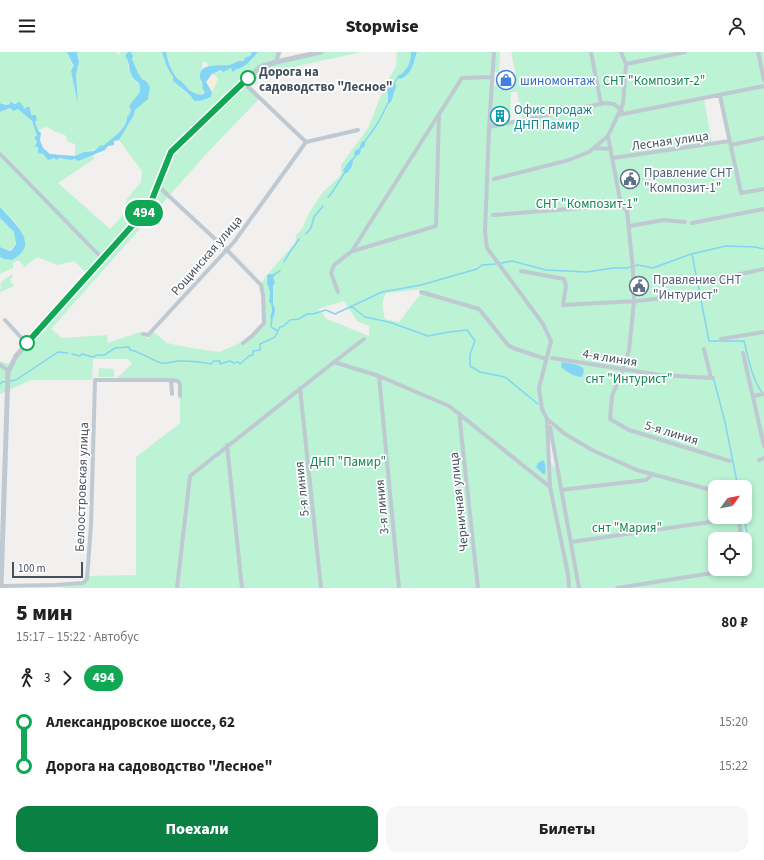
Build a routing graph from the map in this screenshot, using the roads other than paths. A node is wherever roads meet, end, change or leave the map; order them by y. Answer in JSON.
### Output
{"nodes":[{"id":1,"x":279,"y":52,"type":"edge"},
{"id":2,"x":321,"y":52,"type":"edge"},
{"id":3,"x":494,"y":52,"type":"edge"},
{"id":4,"x":592,"y":52,"type":"edge"},
{"id":5,"x":621,"y":52,"type":"edge"},
{"id":6,"x":684,"y":52,"type":"edge"},
{"id":7,"x":758,"y":52,"type":"edge"},
{"id":8,"x":276,"y":62,"type":"junction"},
{"id":9,"x":626,"y":64,"type":"junction"},
{"id":10,"x":492,"y":77,"type":"junction"},
{"id":11,"x":764,"y":80,"type":"edge"},
{"id":12,"x":243,"y":82,"type":"junction"},
{"id":13,"x":764,"y":86,"type":"edge"},
{"id":14,"x":720,"y":96,"type":"junction"},
{"id":15,"x":601,"y":104,"type":"junction"},
{"id":16,"x":620,"y":109,"type":"junction"},
{"id":17,"x":626,"y":113,"type":"junction"},
{"id":18,"x":439,"y":114,"type":"junction"},
{"id":19,"x":618,"y":115,"type":"junction"},
{"id":20,"x":489,"y":127,"type":"junction"},
{"id":21,"x":358,"y":130,"type":"dead end"},
{"id":22,"x":608,"y":136,"type":"junction"},
{"id":23,"x":764,"y":138,"type":"edge"},
{"id":24,"x":306,"y":142,"type":"junction"},
{"id":25,"x":730,"y":143,"type":"junction"},
{"id":26,"x":594,"y":148,"type":"junction"},
{"id":27,"x":611,"y":150,"type":"junction"},
{"id":28,"x":0,"y":154,"type":"edge"},
{"id":29,"x":612,"y":158,"type":"junction"},
{"id":30,"x":494,"y":179,"type":"dead end"},
{"id":31,"x":158,"y":186,"type":"junction"},
{"id":32,"x":764,"y":189,"type":"edge"},
{"id":33,"x":621,"y":205,"type":"junction"},
{"id":34,"x":764,"y":209,"type":"edge"},
{"id":35,"x":493,"y":215,"type":"dead end"},
{"id":36,"x":685,"y":222,"type":"dead end"},
{"id":37,"x":692,"y":223,"type":"dead end"},
{"id":38,"x":629,"y":226,"type":"junction"},
{"id":39,"x":227,"y":250,"type":"junction"},
{"id":40,"x":352,"y":252,"type":"junction"},
{"id":41,"x":102,"y":258,"type":"junction"},
{"id":42,"x":764,"y":269,"type":"edge"},
{"id":43,"x":521,"y":271,"type":"dead end"},
{"id":44,"x":704,"y":282,"type":"dead end"},
{"id":45,"x":338,"y":292,"type":"dead end"},
{"id":46,"x":421,"y":292,"type":"dead end"},
{"id":47,"x":690,"y":294,"type":"dead end"},
{"id":48,"x":634,"y":301,"type":"junction"},
{"id":49,"x":6,"y":320,"type":"dead end"},
{"id":50,"x":764,"y":332,"type":"edge"},
{"id":51,"x":143,"y":334,"type":"dead end"},
{"id":52,"x":364,"y":338,"type":"dead end"},
{"id":53,"x":721,"y":339,"type":"dead end"},
{"id":54,"x":243,"y":343,"type":"dead end"},
{"id":55,"x":26,"y":344,"type":"junction"},
{"id":56,"x":704,"y":349,"type":"dead end"},
{"id":57,"x":743,"y":352,"type":"dead end"},
{"id":58,"x":552,"y":358,"type":"dead end"},
{"id":59,"x":546,"y":359,"type":"junction"},
{"id":60,"x":334,"y":362,"type":"junction"},
{"id":61,"x":0,"y":365,"type":"edge"},
{"id":62,"x":623,"y":369,"type":"junction"},
{"id":63,"x":8,"y":373,"type":"junction"},
{"id":64,"x":379,"y":376,"type":"junction"},
{"id":65,"x":171,"y":380,"type":"junction"},
{"id":66,"x":300,"y":388,"type":"junction"},
{"id":67,"x":172,"y":394,"type":"dead end"},
{"id":68,"x":764,"y":394,"type":"edge"},
{"id":69,"x":180,"y":396,"type":"dead end"},
{"id":70,"x":752,"y":396,"type":"junction"},
{"id":71,"x":459,"y":413,"type":"junction"},
{"id":72,"x":548,"y":420,"type":"junction"},
{"id":73,"x":227,"y":445,"type":"junction"},
{"id":74,"x":764,"y":446,"type":"edge"},
{"id":75,"x":3,"y":451,"type":"edge"},
{"id":76,"x":764,"y":458,"type":"edge"},
{"id":77,"x":759,"y":460,"type":"dead end"},
{"id":78,"x":730,"y":461,"type":"dead end"},
{"id":79,"x":653,"y":474,"type":"junction"},
{"id":80,"x":550,"y":487,"type":"junction"},
{"id":81,"x":708,"y":488,"type":"edge"},
{"id":82,"x":561,"y":490,"type":"junction"},
{"id":83,"x":708,"y":522,"type":"edge"},
{"id":84,"x":570,"y":542,"type":"junction"},
{"id":85,"x":708,"y":574,"type":"edge"},
{"id":86,"x":63,"y":586,"type":"edge"},
{"id":87,"x":1,"y":587,"type":"edge"},
{"id":88,"x":177,"y":588,"type":"edge"},
{"id":89,"x":242,"y":588,"type":"edge"},
{"id":90,"x":321,"y":588,"type":"edge"},
{"id":91,"x":399,"y":588,"type":"edge"},
{"id":92,"x":478,"y":588,"type":"edge"},
{"id":93,"x":569,"y":588,"type":"edge"},
{"id":94,"x":579,"y":588,"type":"edge"},
{"id":95,"x":617,"y":588,"type":"edge"}],
"edges":[{"from":1,"to":8,"type":"street"},
{"from":2,"to":8,"type":"street"},
{"from":3,"to":10,"type":"street"},
{"from":4,"to":15,"type":"street"},
{"from":5,"to":9,"type":"street"},
{"from":6,"to":9,"type":"street"},
{"from":7,"to":11,"type":"street"},
{"from":8,"to":12,"type":"street"},
{"from":9,"to":16,"type":"street"},
{"from":10,"to":18,"type":"street"},
{"from":10,"to":20,"type":"street"},
{"from":12,"to":24,"type":"street"},
{"from":12,"to":31,"type":"street"},
{"from":13,"to":14,"type":"street"},
{"from":14,"to":17,"type":"street"},
{"from":14,"to":25,"type":"street"},
{"from":15,"to":16,"type":"street"},
{"from":15,"to":20,"type":"street"},
{"from":16,"to":17,"type":"street"},
{"from":16,"to":19,"type":"street"},
{"from":17,"to":19,"type":"street"},
{"from":18,"to":40,"type":"street"},
{"from":18,"to":40,"type":"street"},
{"from":19,"to":22,"type":"street"},
{"from":20,"to":59,"type":"street"},
{"from":21,"to":24,"type":"street"},
{"from":22,"to":26,"type":"street"},
{"from":22,"to":27,"type":"street"},
{"from":23,"to":25,"type":"street","name":"Лесная улица"},
{"from":24,"to":39,"type":"street","name":"Рощинская улица"},
{"from":25,"to":29,"type":"street","name":"Лесная улица"},
{"from":25,"to":32,"type":"street"},
{"from":26,"to":27,"type":"street"},
{"from":26,"to":30,"type":"street"},
{"from":27,"to":29,"type":"street"},
{"from":28,"to":41,"type":"street"},
{"from":29,"to":33,"type":"street"},
{"from":31,"to":39,"type":"street"},
{"from":31,"to":41,"type":"street"},
{"from":33,"to":35,"type":"street"},
{"from":33,"to":38,"type":"street"},
{"from":34,"to":37,"type":"street"},
{"from":36,"to":38,"type":"street"},
{"from":38,"to":48,"type":"street"},
{"from":39,"to":51,"type":"street","name":"Рощинская улица"},
{"from":39,"to":54,"type":"street"},
{"from":40,"to":45,"type":"street"},
{"from":41,"to":55,"type":"street"},
{"from":42,"to":44,"type":"street"},
{"from":43,"to":48,"type":"street"},
{"from":46,"to":59,"type":"street"},
{"from":47,"to":48,"type":"street"},
{"from":48,"to":62,"type":"street"},
{"from":49,"to":55,"type":"street"},
{"from":50,"to":53,"type":"street"},
{"from":52,"to":60,"type":"street"},
{"from":55,"to":63,"type":"street"},
{"from":56,"to":62,"type":"street","name":"4-я линия"},
{"from":57,"to":70,"type":"street"},
{"from":58,"to":62,"type":"street","name":"4-я линия"},
{"from":59,"to":72,"type":"street"},
{"from":60,"to":64,"type":"street"},
{"from":60,"to":66,"type":"street"},
{"from":61,"to":63,"type":"street"},
{"from":62,"to":78,"type":"street","name":"5-я линия"},
{"from":63,"to":75,"type":"street"},
{"from":64,"to":71,"type":"street"},
{"from":64,"to":91,"type":"street","name":"3-я линия"},
{"from":65,"to":67,"type":"street"},
{"from":65,"to":69,"type":"street"},
{"from":65,"to":86,"type":"street","name":"Белоостровская улица"},
{"from":66,"to":73,"type":"street"},
{"from":66,"to":90,"type":"street","name":"5-я линия"},
{"from":68,"to":70,"type":"street"},
{"from":70,"to":74,"type":"street"},
{"from":71,"to":80,"type":"street"},
{"from":71,"to":92,"type":"street","name":"Черничная улица"},
{"from":72,"to":79,"type":"street"},
{"from":72,"to":80,"type":"street"},
{"from":72,"to":82,"type":"street"},
{"from":73,"to":88,"type":"street"},
{"from":73,"to":89,"type":"street"},
{"from":75,"to":87,"type":"street"},
{"from":76,"to":77,"type":"street"},
{"from":79,"to":81,"type":"street"},
{"from":79,"to":82,"type":"street"},
{"from":80,"to":93,"type":"street"},
{"from":82,"to":84,"type":"street"},
{"from":83,"to":84,"type":"street"},
{"from":84,"to":94,"type":"street"},
{"from":85,"to":95,"type":"street"},
{"from":86,"to":87,"type":"street","name":"Белоостровская улица"}]}
